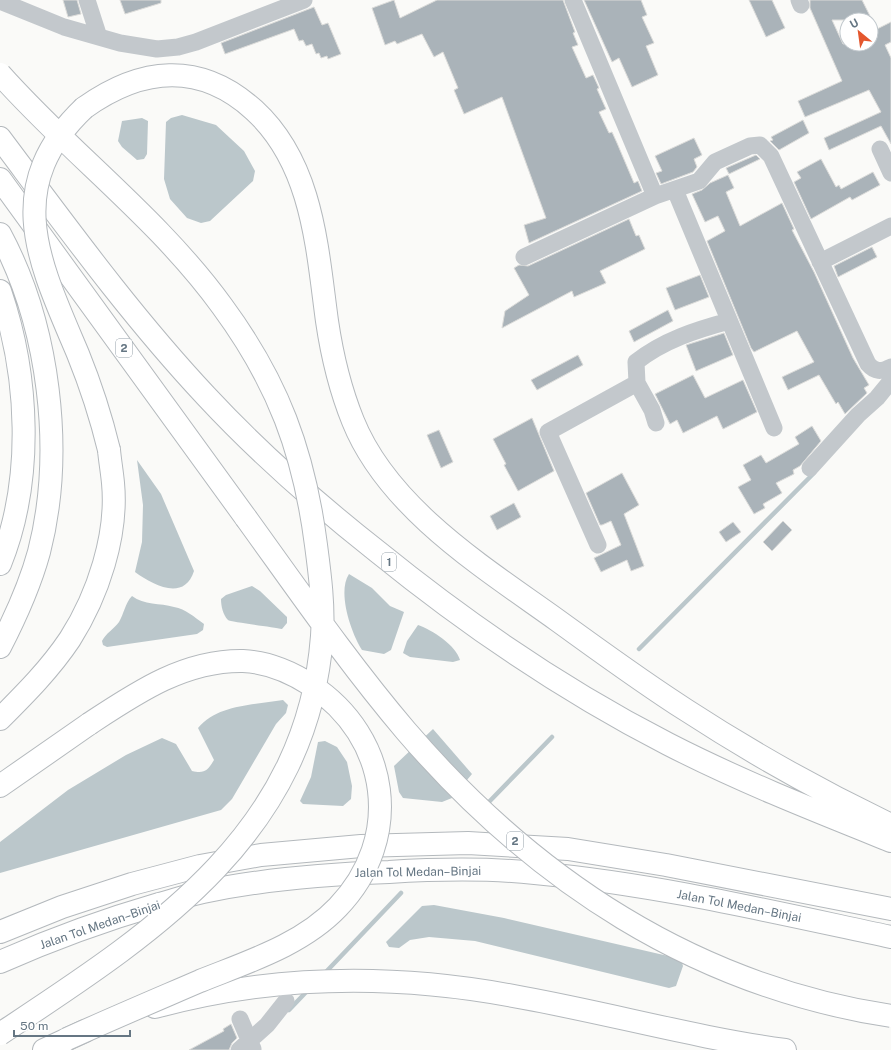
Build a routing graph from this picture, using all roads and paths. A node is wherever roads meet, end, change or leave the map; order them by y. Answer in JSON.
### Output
{"nodes":[{"id":1,"x":87,"y":0,"type":"edge"},
{"id":2,"x":304,"y":0,"type":"edge"},
{"id":3,"x":573,"y":0,"type":"edge"},
{"id":4,"x":0,"y":1,"type":"edge"},
{"id":5,"x":99,"y":37,"type":"junction"},
{"id":6,"x":0,"y":74,"type":"edge"},
{"id":7,"x":0,"y":138,"type":"edge"},
{"id":8,"x":880,"y":149,"type":"dead end"},
{"id":9,"x":891,"y":173,"type":"edge"},
{"id":10,"x":0,"y":178,"type":"edge"},
{"id":11,"x":675,"y":190,"type":"junction"},
{"id":12,"x":655,"y":196,"type":"junction"},
{"id":13,"x":891,"y":226,"type":"edge"},
{"id":14,"x":0,"y":234,"type":"edge"},
{"id":15,"x":524,"y":257,"type":"dead end"},
{"id":16,"x":820,"y":262,"type":"junction"},
{"id":17,"x":0,"y":291,"type":"edge"},
{"id":18,"x":729,"y":321,"type":"junction"},
{"id":19,"x":891,"y":367,"type":"edge"},
{"id":20,"x":891,"y":381,"type":"edge"},
{"id":21,"x":637,"y":383,"type":"junction"},
{"id":22,"x":656,"y":423,"type":"dead end"},
{"id":23,"x":774,"y":428,"type":"dead end"},
{"id":24,"x":810,"y":468,"type":"dead end"},
{"id":25,"x":598,"y":545,"type":"dead end"},
{"id":26,"x":0,"y":564,"type":"edge"},
{"id":27,"x":0,"y":647,"type":"edge"},
{"id":28,"x":0,"y":719,"type":"edge"},
{"id":29,"x":0,"y":786,"type":"edge"},
{"id":30,"x":891,"y":825,"type":"edge"},
{"id":31,"x":891,"y":841,"type":"edge"},
{"id":32,"x":891,"y":909,"type":"edge"},
{"id":33,"x":0,"y":932,"type":"edge"},
{"id":34,"x":891,"y":937,"type":"edge"},
{"id":35,"x":0,"y":962,"type":"edge"},
{"id":36,"x":286,"y":1001,"type":"dead end"},
{"id":37,"x":891,"y":1016,"type":"edge"},
{"id":38,"x":240,"y":1019,"type":"dead end"},
{"id":39,"x":0,"y":1034,"type":"edge"},
{"id":40,"x":67,"y":1039,"type":"junction"},
{"id":41,"x":248,"y":1046,"type":"edge"},
{"id":42,"x":44,"y":1050,"type":"edge"},
{"id":43,"x":785,"y":1050,"type":"edge"}],
"edges":[{"from":1,"to":5,"type":"street"},
{"from":2,"to":5,"type":"street"},
{"from":3,"to":12,"type":"street"},
{"from":4,"to":5,"type":"street"},
{"from":6,"to":39,"type":"highway","bridge":true},
{"from":7,"to":31,"type":"highway","number":"1"},
{"from":8,"to":9,"type":"street"},
{"from":10,"to":37,"type":"highway","number":"2","bridge":true},
{"from":11,"to":12,"type":"street"},
{"from":11,"to":16,"type":"street"},
{"from":11,"to":18,"type":"street"},
{"from":12,"to":15,"type":"street"},
{"from":13,"to":16,"type":"street"},
{"from":14,"to":27,"type":"highway"},
{"from":16,"to":19,"type":"street"},
{"from":17,"to":26,"type":"highway"},
{"from":18,"to":21,"type":"street"},
{"from":18,"to":23,"type":"street"},
{"from":20,"to":24,"type":"street"},
{"from":21,"to":22,"type":"street"},
{"from":21,"to":25,"type":"street"},
{"from":28,"to":30,"type":"highway","bridge":true},
{"from":29,"to":40,"type":"highway","bridge":true},
{"from":32,"to":33,"type":"highway"},
{"from":34,"to":35,"type":"highway","name":"Jalan Tol Medan–Binjai"},
{"from":36,"to":41,"type":"street"},
{"from":38,"to":41,"type":"street"},
{"from":40,"to":42,"type":"highway"},
{"from":40,"to":43,"type":"highway","bridge":true}]}
